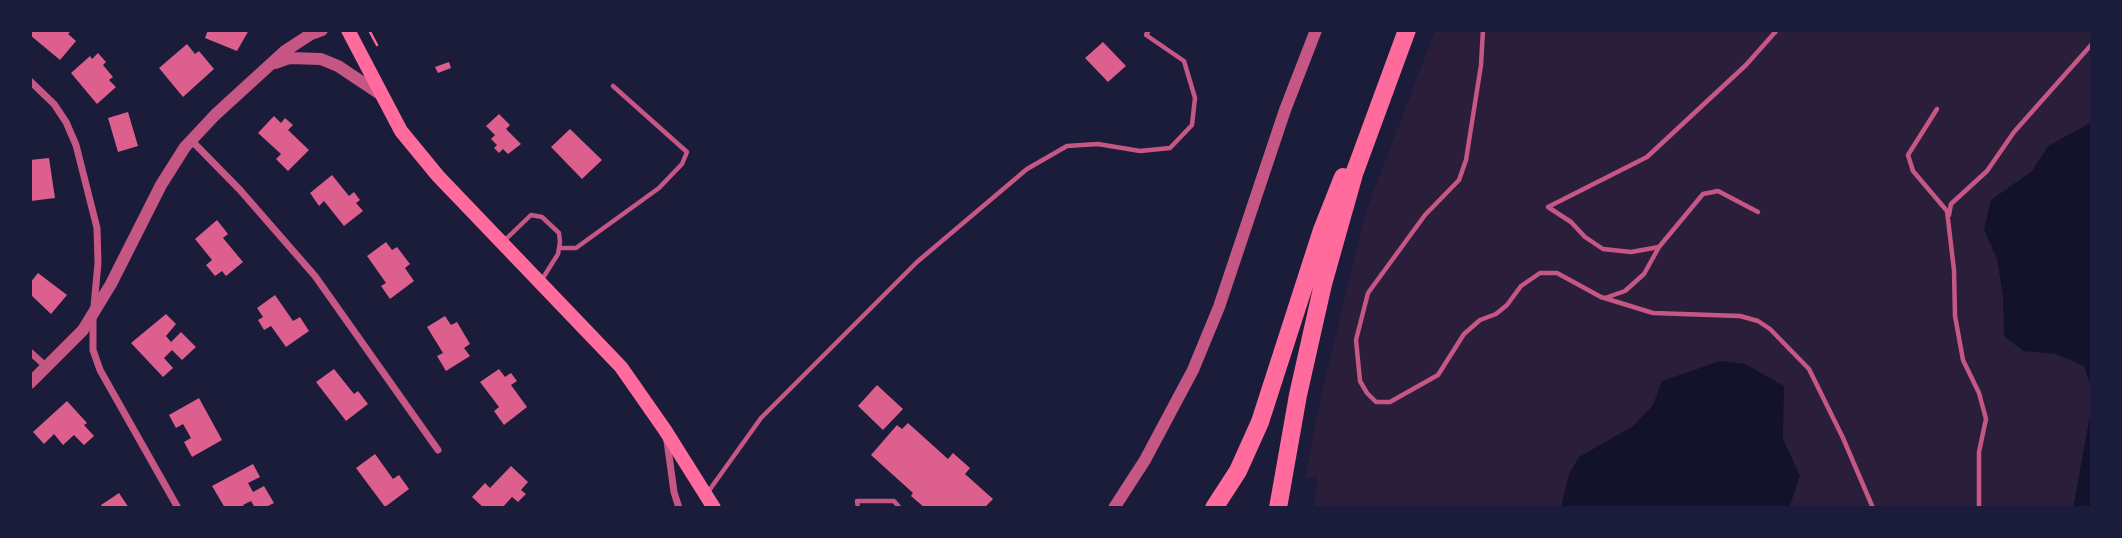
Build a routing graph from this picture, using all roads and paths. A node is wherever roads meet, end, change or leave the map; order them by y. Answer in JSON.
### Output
{"nodes":[{"id":1,"x":298,"y":30,"type":"edge"},
{"id":2,"x":322,"y":30,"type":"edge"},
{"id":3,"x":348,"y":30,"type":"edge"},
{"id":4,"x":369,"y":30,"type":"edge"},
{"id":5,"x":1149,"y":30,"type":"edge"},
{"id":6,"x":1316,"y":30,"type":"edge"},
{"id":7,"x":1407,"y":30,"type":"edge"},
{"id":8,"x":1483,"y":30,"type":"edge"},
{"id":9,"x":1777,"y":30,"type":"edge"},
{"id":10,"x":2092,"y":44,"type":"edge"},
{"id":11,"x":377,"y":45,"type":"dead end"},
{"id":12,"x":285,"y":51,"type":"junction"},
{"id":13,"x":274,"y":63,"type":"junction"},
{"id":14,"x":1392,"y":67,"type":"junction"},
{"id":15,"x":30,"y":81,"type":"edge"},
{"id":16,"x":613,"y":86,"type":"dead end"},
{"id":17,"x":380,"y":93,"type":"junction"},
{"id":18,"x":1937,"y":109,"type":"dead end"},
{"id":19,"x":191,"y":141,"type":"junction"},
{"id":20,"x":1758,"y":212,"type":"dead end"},
{"id":21,"x":1948,"y":219,"type":"junction"},
{"id":22,"x":502,"y":243,"type":"junction"},
{"id":23,"x":1659,"y":247,"type":"junction"},
{"id":24,"x":559,"y":248,"type":"junction"},
{"id":25,"x":540,"y":282,"type":"junction"},
{"id":26,"x":1604,"y":298,"type":"junction"},
{"id":27,"x":93,"y":313,"type":"junction"},
{"id":28,"x":30,"y":352,"type":"edge"},
{"id":29,"x":47,"y":368,"type":"junction"},
{"id":30,"x":30,"y":383,"type":"edge"},
{"id":31,"x":665,"y":430,"type":"junction"},
{"id":32,"x":438,"y":450,"type":"dead end"},
{"id":33,"x":706,"y":495,"type":"junction"},
{"id":34,"x":178,"y":508,"type":"edge"},
{"id":35,"x":679,"y":508,"type":"edge"},
{"id":36,"x":714,"y":508,"type":"edge"},
{"id":37,"x":858,"y":508,"type":"edge"},
{"id":38,"x":900,"y":508,"type":"edge"},
{"id":39,"x":1114,"y":508,"type":"edge"},
{"id":40,"x":1214,"y":508,"type":"edge"},
{"id":41,"x":1278,"y":508,"type":"edge"},
{"id":42,"x":1873,"y":508,"type":"edge"},
{"id":43,"x":1979,"y":508,"type":"edge"}],
"edges":[{"from":1,"to":12,"type":"street"},
{"from":2,"to":12,"type":"street"},
{"from":3,"to":17,"type":"main road"},
{"from":4,"to":11,"type":"path"},
{"from":5,"to":33,"type":"lane"},
{"from":6,"to":39,"type":"street"},
{"from":7,"to":14,"type":"highway"},
{"from":8,"to":26,"type":"lane"},
{"from":9,"to":23,"type":"lane"},
{"from":10,"to":21,"type":"lane"},
{"from":12,"to":13,"type":"street"},
{"from":13,"to":17,"type":"street"},
{"from":13,"to":19,"type":"street"},
{"from":14,"to":40,"type":"highway"},
{"from":14,"to":41,"type":"highway"},
{"from":15,"to":27,"type":"street"},
{"from":16,"to":24,"type":"lane"},
{"from":17,"to":22,"type":"main road"},
{"from":18,"to":21,"type":"lane"},
{"from":19,"to":27,"type":"street"},
{"from":19,"to":32,"type":"street"},
{"from":20,"to":23,"type":"lane"},
{"from":21,"to":43,"type":"lane"},
{"from":22,"to":24,"type":"lane"},
{"from":22,"to":25,"type":"main road"},
{"from":23,"to":26,"type":"lane"},
{"from":24,"to":25,"type":"lane"},
{"from":25,"to":31,"type":"main road"},
{"from":26,"to":42,"type":"lane"},
{"from":27,"to":29,"type":"street"},
{"from":27,"to":34,"type":"street"},
{"from":28,"to":29,"type":"street"},
{"from":29,"to":30,"type":"street"},
{"from":31,"to":33,"type":"main road"},
{"from":31,"to":35,"type":"street"},
{"from":33,"to":36,"type":"main road"},
{"from":37,"to":38,"type":"lane"}]}
